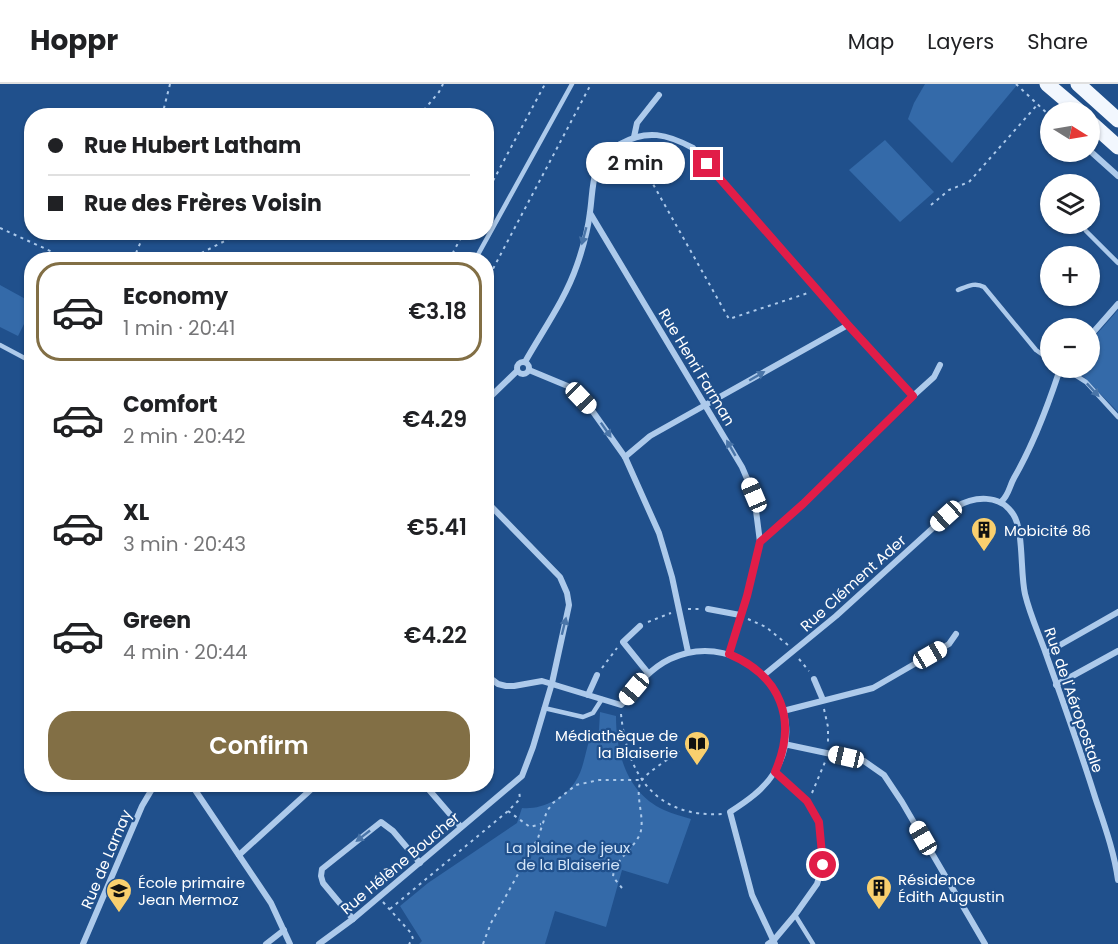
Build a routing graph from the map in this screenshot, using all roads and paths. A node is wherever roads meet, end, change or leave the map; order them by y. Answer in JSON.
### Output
{"nodes":[{"id":1,"x":170,"y":84,"type":"edge"},
{"id":2,"x":443,"y":84,"type":"edge"},
{"id":3,"x":545,"y":84,"type":"edge"},
{"id":4,"x":572,"y":84,"type":"edge"},
{"id":5,"x":591,"y":84,"type":"edge"},
{"id":6,"x":1016,"y":84,"type":"edge"},
{"id":7,"x":1047,"y":84,"type":"edge"},
{"id":8,"x":1078,"y":84,"type":"edge"},
{"id":9,"x":659,"y":95,"type":"dead end"},
{"id":10,"x":1068,"y":102,"type":"edge"},
{"id":11,"x":1038,"y":104,"type":"joint"},
{"id":12,"x":164,"y":108,"type":"edge"},
{"id":13,"x":425,"y":108,"type":"edge"},
{"id":14,"x":1118,"y":120,"type":"edge"},
{"id":15,"x":1100,"y":131,"type":"edge"},
{"id":16,"x":634,"y":137,"type":"junction"},
{"id":17,"x":615,"y":147,"type":"junction"},
{"id":18,"x":1118,"y":147,"type":"edge"},
{"id":19,"x":1100,"y":160,"type":"edge"},
{"id":20,"x":1118,"y":176,"type":"edge"},
{"id":21,"x":494,"y":179,"type":"edge"},
{"id":22,"x":931,"y":205,"type":"dead end"},
{"id":23,"x":590,"y":213,"type":"junction"},
{"id":24,"x":494,"y":227,"type":"edge"},
{"id":25,"x":0,"y":228,"type":"edge"},
{"id":26,"x":1089,"y":234,"type":"edge"},
{"id":27,"x":24,"y":239,"type":"edge"},
{"id":28,"x":26,"y":240,"type":"edge"},
{"id":29,"x":227,"y":240,"type":"edge"},
{"id":30,"x":52,"y":252,"type":"edge"},
{"id":31,"x":203,"y":252,"type":"edge"},
{"id":32,"x":1118,"y":263,"type":"edge"},
{"id":33,"x":494,"y":267,"type":"edge"},
{"id":34,"x":818,"y":290,"type":"junction"},
{"id":35,"x":958,"y":290,"type":"dead end"},
{"id":36,"x":1118,"y":304,"type":"edge"},
{"id":37,"x":1100,"y":324,"type":"edge"},
{"id":38,"x":848,"y":325,"type":"junction"},
{"id":39,"x":0,"y":345,"type":"edge"},
{"id":40,"x":1040,"y":353,"type":"edge"},
{"id":41,"x":24,"y":358,"type":"edge"},
{"id":42,"x":525,"y":362,"type":"junction"},
{"id":43,"x":940,"y":365,"type":"dead end"},
{"id":44,"x":529,"y":370,"type":"junction"},
{"id":45,"x":518,"y":371,"type":"junction"},
{"id":46,"x":1057,"y":378,"type":"edge"},
{"id":47,"x":1080,"y":378,"type":"edge"},
{"id":48,"x":494,"y":394,"type":"edge"},
{"id":49,"x":913,"y":396,"type":"junction"},
{"id":50,"x":706,"y":404,"type":"junction"},
{"id":51,"x":1118,"y":417,"type":"edge"},
{"id":52,"x":625,"y":457,"type":"junction"},
{"id":53,"x":1001,"y":502,"type":"junction"},
{"id":54,"x":494,"y":509,"type":"edge"},
{"id":55,"x":760,"y":542,"type":"junction"},
{"id":56,"x":708,"y":609,"type":"dead end"},
{"id":57,"x":1118,"y":612,"type":"edge"},
{"id":58,"x":740,"y":615,"type":"junction"},
{"id":59,"x":640,"y":626,"type":"dead end"},
{"id":60,"x":956,"y":634,"type":"dead end"},
{"id":61,"x":623,"y":642,"type":"junction"},
{"id":62,"x":1118,"y":651,"type":"edge"},
{"id":63,"x":688,"y":652,"type":"junction"},
{"id":64,"x":794,"y":652,"type":"junction"},
{"id":65,"x":729,"y":654,"type":"junction"},
{"id":66,"x":1046,"y":654,"type":"junction"},
{"id":67,"x":648,"y":673,"type":"junction"},
{"id":68,"x":597,"y":675,"type":"joint"},
{"id":69,"x":764,"y":675,"type":"junction"},
{"id":70,"x":814,"y":679,"type":"joint"},
{"id":71,"x":494,"y":681,"type":"edge"},
{"id":72,"x":552,"y":683,"type":"junction"},
{"id":73,"x":1056,"y":685,"type":"junction"},
{"id":74,"x":588,"y":695,"type":"junction"},
{"id":75,"x":602,"y":699,"type":"junction"},
{"id":76,"x":823,"y":700,"type":"junction"},
{"id":77,"x":621,"y":705,"type":"junction"},
{"id":78,"x":544,"y":708,"type":"junction"},
{"id":79,"x":783,"y":711,"type":"junction"},
{"id":80,"x":784,"y":744,"type":"junction"},
{"id":81,"x":679,"y":752,"type":"dead end"},
{"id":82,"x":775,"y":772,"type":"junction"},
{"id":83,"x":642,"y":780,"type":"junction"},
{"id":84,"x":514,"y":783,"type":"junction"},
{"id":85,"x":150,"y":792,"type":"edge"},
{"id":86,"x":196,"y":792,"type":"edge"},
{"id":87,"x":308,"y":792,"type":"edge"},
{"id":88,"x":431,"y":792,"type":"edge"},
{"id":89,"x":508,"y":811,"type":"junction"},
{"id":90,"x":730,"y":812,"type":"junction"},
{"id":91,"x":543,"y":824,"type":"junction"},
{"id":92,"x":461,"y":827,"type":"junction"},
{"id":93,"x":239,"y":855,"type":"junction"},
{"id":94,"x":420,"y":863,"type":"junction"},
{"id":95,"x":1118,"y":880,"type":"edge"},
{"id":96,"x":622,"y":888,"type":"dead end"},
{"id":97,"x":378,"y":897,"type":"junction"},
{"id":98,"x":390,"y":909,"type":"junction"},
{"id":99,"x":795,"y":915,"type":"junction"},
{"id":100,"x":353,"y":919,"type":"junction"},
{"id":101,"x":284,"y":930,"type":"junction"},
{"id":102,"x":772,"y":943,"type":"edge"},
{"id":103,"x":83,"y":944,"type":"edge"},
{"id":104,"x":266,"y":944,"type":"edge"},
{"id":105,"x":291,"y":944,"type":"edge"},
{"id":106,"x":319,"y":944,"type":"edge"},
{"id":107,"x":409,"y":944,"type":"edge"},
{"id":108,"x":483,"y":944,"type":"edge"},
{"id":109,"x":813,"y":944,"type":"edge"},
{"id":110,"x":985,"y":944,"type":"edge"}],
"edges":[{"from":1,"to":12,"type":"path"},
{"from":2,"to":13,"type":"path"},
{"from":3,"to":21,"type":"path"},
{"from":4,"to":24,"type":"lane"},
{"from":5,"to":33,"type":"path"},
{"from":6,"to":11,"type":"path"},
{"from":7,"to":10,"type":"main road"},
{"from":8,"to":14,"type":"main road"},
{"from":9,"to":16,"type":"street"},
{"from":11,"to":22,"type":"path"},
{"from":15,"to":18,"type":"main road"},
{"from":16,"to":17,"type":"street"},
{"from":16,"to":34,"type":"street"},
{"from":17,"to":23,"type":"street"},
{"from":17,"to":34,"type":"path"},
{"from":19,"to":20,"type":"street"},
{"from":23,"to":42,"type":"street","one_way":true},
{"from":23,"to":50,"type":"street","name":"Rue Henri Farman"},
{"from":25,"to":27,"type":"path"},
{"from":26,"to":32,"type":"lane"},
{"from":28,"to":30,"type":"path"},
{"from":29,"to":31,"type":"path"},
{"from":34,"to":38,"type":"street"},
{"from":35,"to":40,"type":"lane"},
{"from":36,"to":37,"type":"street"},
{"from":38,"to":49,"type":"street"},
{"from":50,"to":38,"type":"street","one_way":true},
{"from":39,"to":41,"type":"lane"},
{"from":42,"to":44,"type":"street"},
{"from":42,"to":45,"type":"street"},
{"from":43,"to":49,"type":"street"},
{"from":44,"to":45,"type":"street"},
{"from":44,"to":52,"type":"street","one_way":true},
{"from":45,"to":48,"type":"street"},
{"from":46,"to":53,"type":"street"},
{"from":47,"to":51,"type":"lane","one_way":true},
{"from":49,"to":55,"type":"street"},
{"from":50,"to":52,"type":"street"},
{"from":55,"to":50,"type":"street","name":"Rue Henri Farman","one_way":true},
{"from":52,"to":63,"type":"street"},
{"from":53,"to":64,"type":"street","name":"Rue Clément Ader"},
{"from":53,"to":66,"type":"street","name":"Rue de l'Aéropostale"},
{"from":72,"to":54,"type":"street","one_way":true},
{"from":55,"to":58,"type":"street"},
{"from":56,"to":58,"type":"street"},
{"from":57,"to":66,"type":"street"},
{"from":58,"to":64,"type":"path"},
{"from":58,"to":65,"type":"street"},
{"from":59,"to":61,"type":"street"},
{"from":60,"to":76,"type":"street"},
{"from":61,"to":67,"type":"street"},
{"from":61,"to":68,"type":"path"},
{"from":62,"to":73,"type":"street"},
{"from":63,"to":65,"type":"street"},
{"from":63,"to":67,"type":"street"},
{"from":64,"to":69,"type":"street","name":"Rue Clément Ader"},
{"from":64,"to":70,"type":"path"},
{"from":65,"to":69,"type":"street"},
{"from":66,"to":73,"type":"street","name":"Rue de l'Aéropostale"},
{"from":67,"to":77,"type":"street"},
{"from":68,"to":74,"type":"street"},
{"from":69,"to":79,"type":"street"},
{"from":70,"to":76,"type":"street"},
{"from":71,"to":72,"type":"street"},
{"from":72,"to":74,"type":"street"},
{"from":72,"to":78,"type":"street"},
{"from":73,"to":95,"type":"street","name":"Rue de l'Aéropostale"},
{"from":74,"to":75,"type":"street"},
{"from":75,"to":77,"type":"street"},
{"from":75,"to":78,"type":"lane"},
{"from":76,"to":79,"type":"street"},
{"from":77,"to":83,"type":"path"},
{"from":78,"to":84,"type":"street","name":"Rue Hélène Boucher"},
{"from":79,"to":80,"type":"street"},
{"from":80,"to":82,"type":"street"},
{"from":80,"to":110,"type":"street"},
{"from":81,"to":83,"type":"path"},
{"from":82,"to":90,"type":"street"},
{"from":82,"to":99,"type":"street"},
{"from":83,"to":90,"type":"path"},
{"from":83,"to":91,"type":"path"},
{"from":83,"to":96,"type":"path"},
{"from":84,"to":89,"type":"path"},
{"from":84,"to":92,"type":"street","name":"Rue Hélène Boucher"},
{"from":85,"to":103,"type":"street","name":"Rue de Larnay"},
{"from":86,"to":93,"type":"street"},
{"from":87,"to":93,"type":"street"},
{"from":88,"to":92,"type":"street"},
{"from":89,"to":91,"type":"path"},
{"from":89,"to":98,"type":"path"},
{"from":90,"to":102,"type":"street"},
{"from":91,"to":108,"type":"path"},
{"from":92,"to":94,"type":"street","name":"Rue Hélène Boucher"},
{"from":93,"to":101,"type":"street"},
{"from":94,"to":97,"type":"street","name":"Rue Hélène Boucher"},
{"from":94,"to":100,"type":"street","one_way":true},
{"from":97,"to":98,"type":"path"},
{"from":97,"to":100,"type":"street","name":"Rue Hélène Boucher"},
{"from":98,"to":107,"type":"path"},
{"from":99,"to":102,"type":"street"},
{"from":99,"to":109,"type":"lane"},
{"from":100,"to":106,"type":"street","name":"Rue Hélène Boucher"},
{"from":101,"to":104,"type":"street"},
{"from":101,"to":105,"type":"street"}]}
